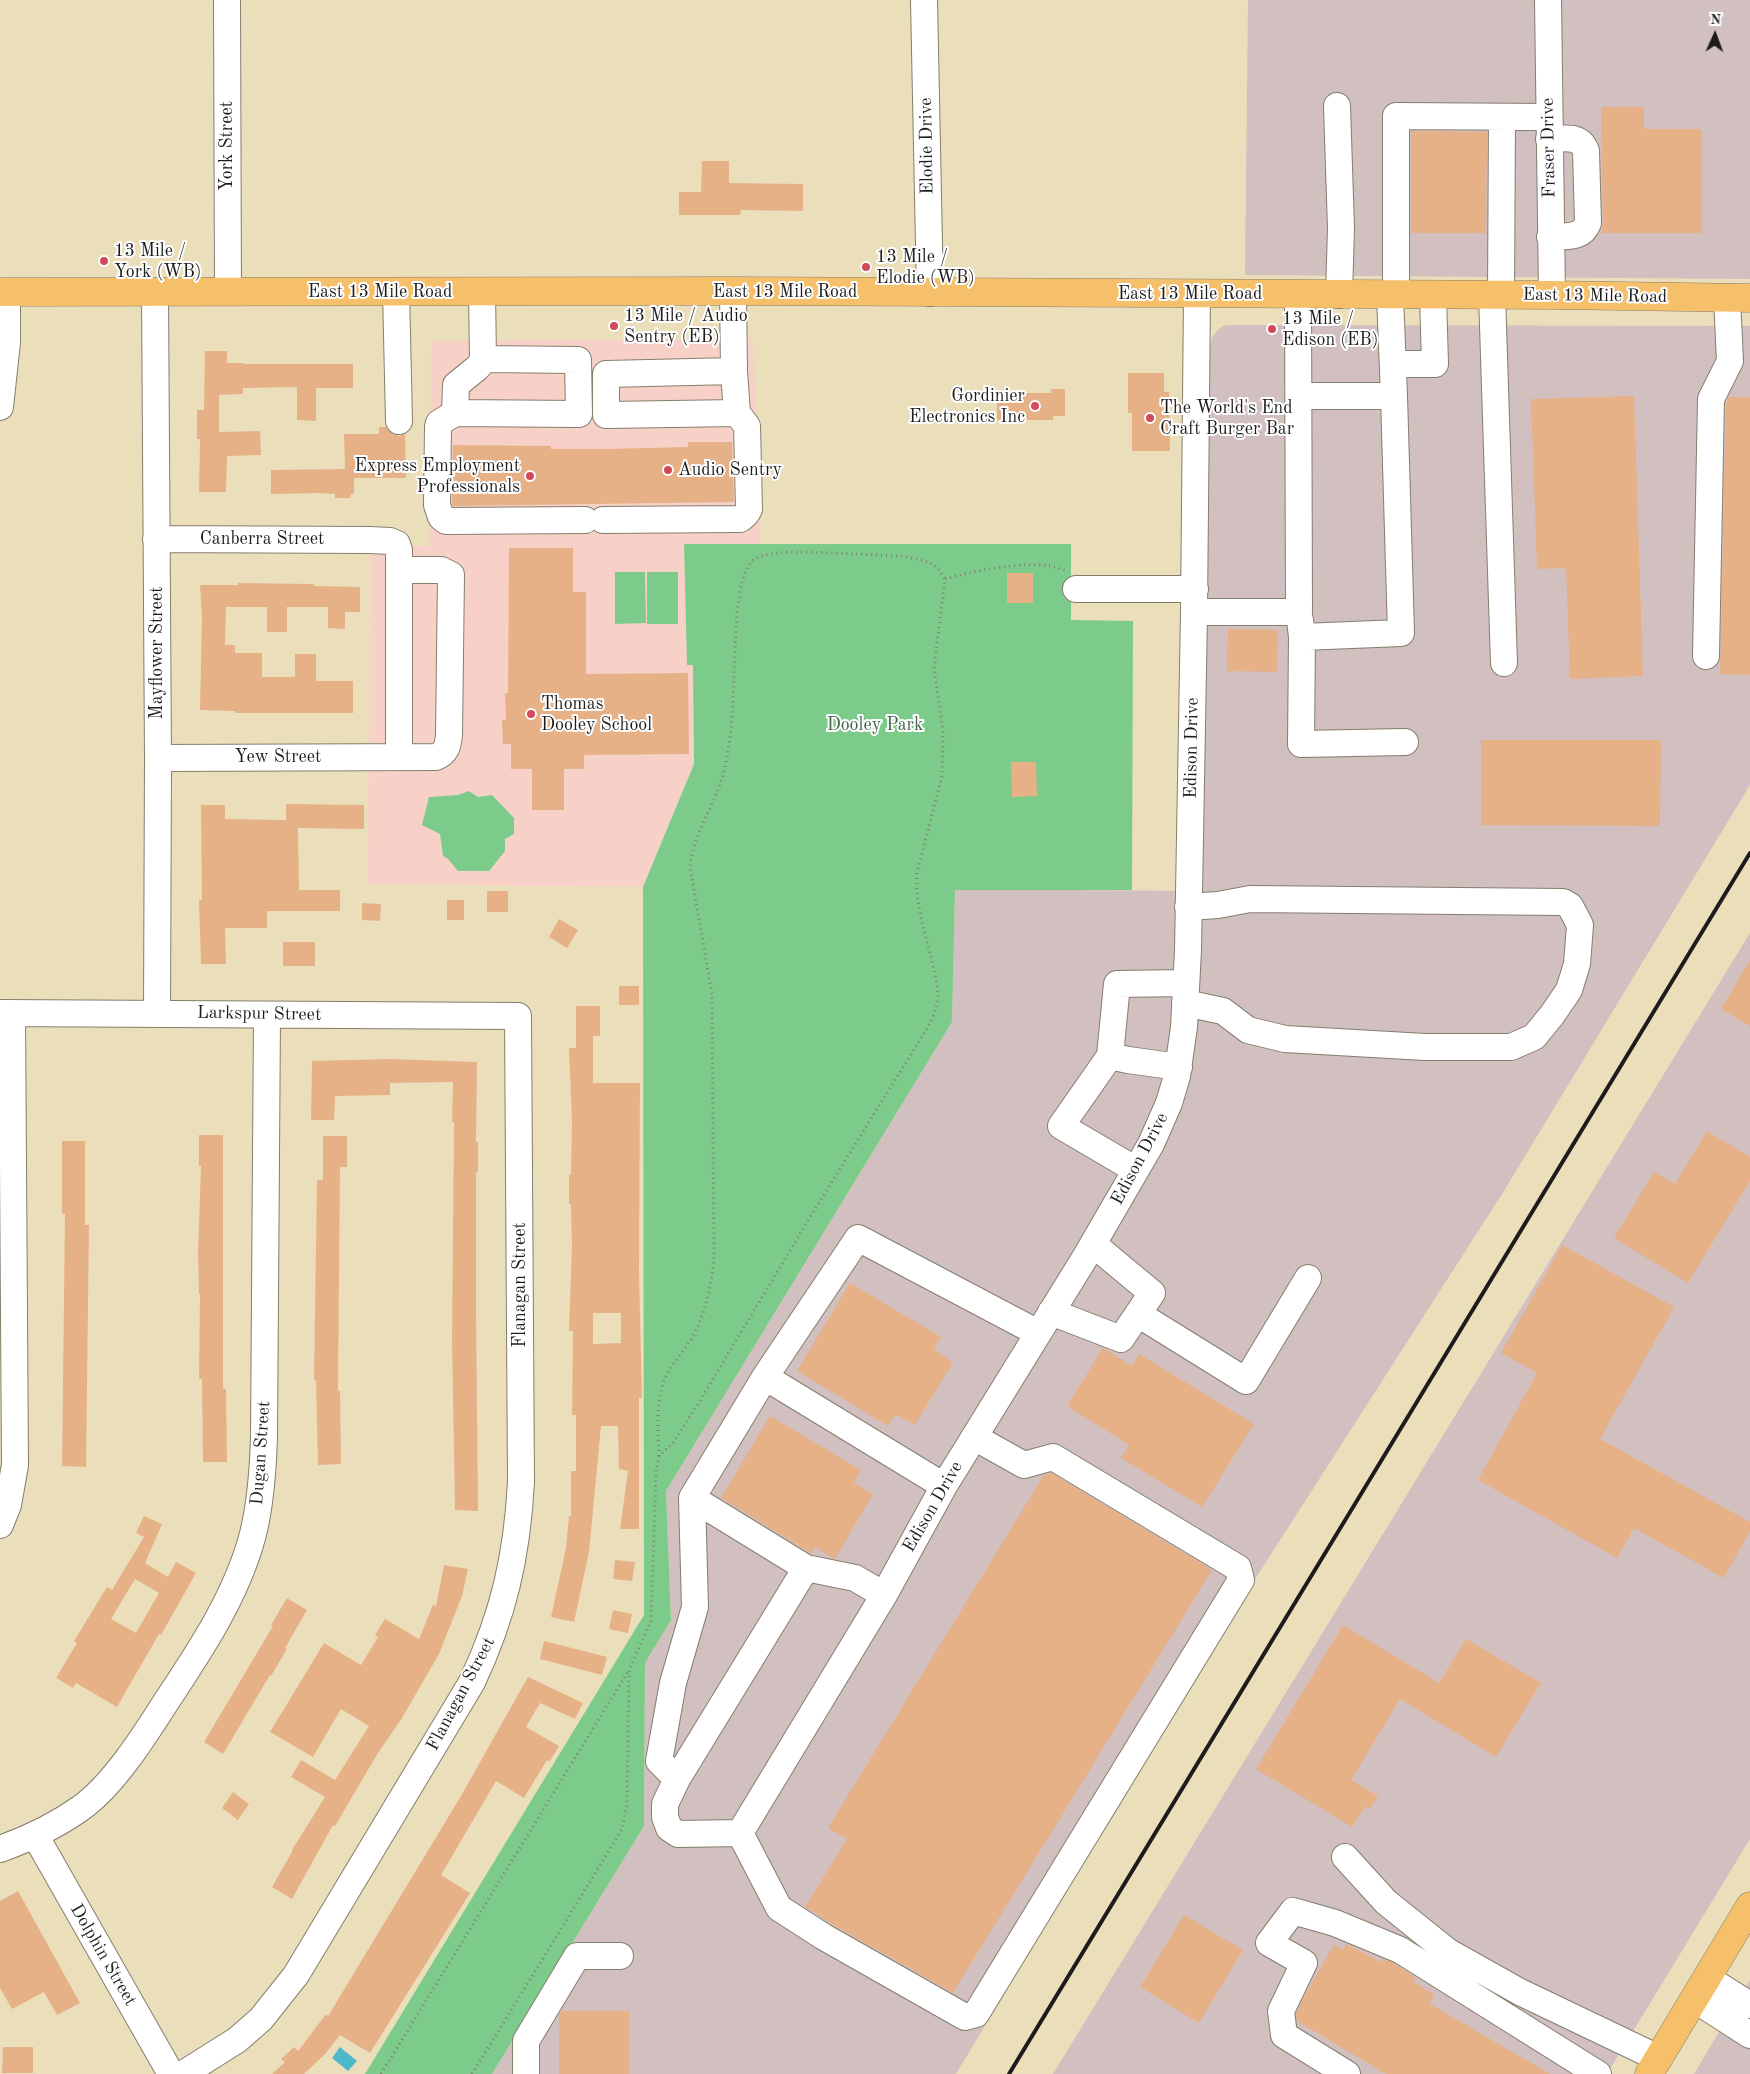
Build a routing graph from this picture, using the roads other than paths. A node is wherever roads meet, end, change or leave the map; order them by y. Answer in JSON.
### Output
{"nodes":[{"id":1,"x":227,"y":0,"type":"edge"},
{"id":2,"x":924,"y":0,"type":"edge"},
{"id":3,"x":1548,"y":0,"type":"edge"},
{"id":4,"x":1337,"y":106,"type":"dead end"},
{"id":5,"x":1502,"y":117,"type":"junction"},
{"id":6,"x":1548,"y":128,"type":"junction"},
{"id":7,"x":1550,"y":237,"type":"junction"},
{"id":8,"x":733,"y":291,"type":"junction"},
{"id":9,"x":3,"y":292,"type":"edge"},
{"id":10,"x":155,"y":292,"type":"junction"},
{"id":11,"x":228,"y":292,"type":"junction"},
{"id":12,"x":396,"y":292,"type":"junction"},
{"id":13,"x":482,"y":292,"type":"junction"},
{"id":14,"x":930,"y":293,"type":"junction"},
{"id":15,"x":1197,"y":294,"type":"junction"},
{"id":16,"x":1298,"y":294,"type":"junction"},
{"id":17,"x":1339,"y":295,"type":"junction"},
{"id":18,"x":1393,"y":295,"type":"junction"},
{"id":19,"x":1433,"y":295,"type":"junction"},
{"id":20,"x":1496,"y":295,"type":"junction"},
{"id":21,"x":1552,"y":295,"type":"junction"},
{"id":22,"x":1739,"y":298,"type":"edge"},
{"id":23,"x":483,"y":359,"type":"junction"},
{"id":24,"x":1393,"y":364,"type":"junction"},
{"id":25,"x":734,"y":371,"type":"junction"},
{"id":26,"x":1299,"y":396,"type":"junction"},
{"id":27,"x":1394,"y":396,"type":"junction"},
{"id":28,"x":0,"y":407,"type":"edge"},
{"id":29,"x":455,"y":413,"type":"junction"},
{"id":30,"x":737,"y":413,"type":"junction"},
{"id":31,"x":399,"y":421,"type":"dead end"},
{"id":32,"x":156,"y":539,"type":"junction"},
{"id":33,"x":399,"y":570,"type":"junction"},
{"id":34,"x":1076,"y":589,"type":"road end"},
{"id":35,"x":1195,"y":601,"type":"junction"},
{"id":36,"x":1300,"y":625,"type":"junction"},
{"id":37,"x":1706,"y":656,"type":"dead end"},
{"id":38,"x":1504,"y":663,"type":"dead end"},
{"id":39,"x":1405,"y":742,"type":"dead end"},
{"id":40,"x":399,"y":757,"type":"junction"},
{"id":41,"x":158,"y":758,"type":"junction"},
{"id":42,"x":1188,"y":907,"type":"junction"},
{"id":43,"x":1186,"y":993,"type":"junction"},
{"id":44,"x":6,"y":1013,"type":"edge"},
{"id":45,"x":157,"y":1013,"type":"junction"},
{"id":46,"x":267,"y":1015,"type":"junction"},
{"id":47,"x":518,"y":1016,"type":"joint"},
{"id":48,"x":1110,"y":1056,"type":"junction"},
{"id":49,"x":1179,"y":1067,"type":"junction"},
{"id":50,"x":1136,"y":1170,"type":"junction"},
{"id":51,"x":1093,"y":1244,"type":"junction"},
{"id":52,"x":1308,"y":1278,"type":"dead end"},
{"id":53,"x":1138,"y":1314,"type":"junction"},
{"id":54,"x":1045,"y":1323,"type":"junction"},
{"id":55,"x":766,"y":1377,"type":"junction"},
{"id":56,"x":974,"y":1437,"type":"junction"},
{"id":57,"x":944,"y":1486,"type":"junction"},
{"id":58,"x":692,"y":1498,"type":"junction"},
{"id":59,"x":0,"y":1525,"type":"edge"},
{"id":60,"x":806,"y":1568,"type":"junction"},
{"id":61,"x":884,"y":1594,"type":"junction"},
{"id":62,"x":677,"y":1779,"type":"junction"},
{"id":63,"x":740,"y":1833,"type":"junction"},
{"id":64,"x":35,"y":1835,"type":"junction"},
{"id":65,"x":0,"y":1849,"type":"edge"},
{"id":66,"x":1346,"y":1857,"type":"dead end"},
{"id":67,"x":1750,"y":1906,"type":"edge"},
{"id":68,"x":620,"y":1956,"type":"dead end"},
{"id":69,"x":1701,"y":1988,"type":"junction"},
{"id":70,"x":1750,"y":2005,"type":"edge"},
{"id":71,"x":1750,"y":2035,"type":"edge"},
{"id":72,"x":1654,"y":2066,"type":"edge"},
{"id":73,"x":171,"y":2074,"type":"edge"},
{"id":74,"x":183,"y":2074,"type":"edge"},
{"id":75,"x":526,"y":2074,"type":"edge"},
{"id":76,"x":1347,"y":2074,"type":"edge"},
{"id":77,"x":1598,"y":2074,"type":"edge"}],
"edges":[{"from":1,"to":11,"type":"street","name":"York Street"},
{"from":2,"to":14,"type":"street","name":"Elodie Drive"},
{"from":3,"to":6,"type":"street","name":"Fraser Drive"},
{"from":4,"to":17,"type":"street"},
{"from":5,"to":6,"type":"street"},
{"from":5,"to":18,"type":"street"},
{"from":5,"to":20,"type":"street"},
{"from":6,"to":7,"type":"street","name":"Fraser Drive"},
{"from":6,"to":7,"type":"street"},
{"from":7,"to":21,"type":"street","name":"Fraser Drive"},
{"from":8,"to":13,"type":"main road","name":"East 13 Mile Road"},
{"from":8,"to":14,"type":"main road","name":"East 13 Mile Road"},
{"from":8,"to":25,"type":"street"},
{"from":9,"to":10,"type":"main road","name":"East 13 Mile Road"},
{"from":9,"to":28,"type":"street"},
{"from":10,"to":11,"type":"main road","name":"East 13 Mile Road"},
{"from":10,"to":32,"type":"street","name":"Mayflower Street"},
{"from":11,"to":12,"type":"main road","name":"East 13 Mile Road"},
{"from":12,"to":13,"type":"main road","name":"East 13 Mile Road"},
{"from":12,"to":31,"type":"street"},
{"from":13,"to":23,"type":"street"},
{"from":14,"to":15,"type":"main road","name":"East 13 Mile Road"},
{"from":15,"to":16,"type":"main road","name":"East 13 Mile Road"},
{"from":15,"to":35,"type":"street","name":"Edison Drive"},
{"from":16,"to":17,"type":"main road","name":"East 13 Mile Road"},
{"from":16,"to":26,"type":"street"},
{"from":17,"to":18,"type":"main road","name":"East 13 Mile Road"},
{"from":18,"to":19,"type":"main road","name":"East 13 Mile Road"},
{"from":18,"to":24,"type":"street"},
{"from":19,"to":20,"type":"main road","name":"East 13 Mile Road"},
{"from":19,"to":24,"type":"street"},
{"from":20,"to":21,"type":"main road","name":"East 13 Mile Road"},
{"from":20,"to":38,"type":"street"},
{"from":21,"to":22,"type":"main road","name":"East 13 Mile Road"},
{"from":22,"to":37,"type":"street"},
{"from":23,"to":29,"type":"street"},
{"from":23,"to":29,"type":"street"},
{"from":24,"to":27,"type":"street"},
{"from":25,"to":30,"type":"street"},
{"from":25,"to":30,"type":"street"},
{"from":26,"to":27,"type":"street"},
{"from":26,"to":36,"type":"street"},
{"from":27,"to":36,"type":"street"},
{"from":29,"to":30,"type":"street"},
{"from":32,"to":33,"type":"street","name":"Canberra Street"},
{"from":32,"to":41,"type":"street","name":"Mayflower Street"},
{"from":33,"to":40,"type":"street"},
{"from":33,"to":40,"type":"street","name":"Yew Street"},
{"from":34,"to":35,"type":"street"},
{"from":35,"to":36,"type":"street"},
{"from":35,"to":42,"type":"street","name":"Edison Drive"},
{"from":36,"to":39,"type":"street"},
{"from":40,"to":41,"type":"street","name":"Yew Street"},
{"from":41,"to":45,"type":"street","name":"Mayflower Street"},
{"from":42,"to":43,"type":"street","name":"Edison Drive"},
{"from":42,"to":43,"type":"street"},
{"from":43,"to":48,"type":"street"},
{"from":43,"to":49,"type":"street","name":"Edison Drive"},
{"from":44,"to":45,"type":"street","name":"Larkspur Street"},
{"from":44,"to":59,"type":"street"},
{"from":45,"to":46,"type":"street","name":"Larkspur Street"},
{"from":46,"to":47,"type":"street","name":"Larkspur Street"},
{"from":46,"to":64,"type":"street","name":"Dugan Street"},
{"from":47,"to":74,"type":"street","name":"Flanagan Street"},
{"from":48,"to":49,"type":"street"},
{"from":48,"to":50,"type":"street"},
{"from":49,"to":50,"type":"street","name":"Edison Drive"},
{"from":50,"to":51,"type":"street","name":"Edison Drive"},
{"from":51,"to":53,"type":"street"},
{"from":51,"to":54,"type":"street","name":"Edison Drive"},
{"from":52,"to":53,"type":"street"},
{"from":53,"to":54,"type":"street"},
{"from":54,"to":55,"type":"street"},
{"from":54,"to":56,"type":"street","name":"Edison Drive"},
{"from":55,"to":57,"type":"street"},
{"from":55,"to":58,"type":"street"},
{"from":56,"to":57,"type":"street","name":"Edison Drive"},
{"from":56,"to":63,"type":"street"},
{"from":57,"to":61,"type":"street","name":"Edison Drive"},
{"from":58,"to":60,"type":"street"},
{"from":58,"to":62,"type":"street"},
{"from":60,"to":61,"type":"street"},
{"from":60,"to":62,"type":"street"},
{"from":61,"to":63,"type":"street","name":"Edison Drive"},
{"from":62,"to":63,"type":"street"},
{"from":64,"to":65,"type":"street","name":"Dugan Street"},
{"from":64,"to":73,"type":"street","name":"Dolphin Street"},
{"from":66,"to":72,"type":"street"},
{"from":67,"to":69,"type":"main road"},
{"from":68,"to":75,"type":"street"},
{"from":69,"to":70,"type":"street"},
{"from":69,"to":71,"type":"street"},
{"from":69,"to":72,"type":"main road"},
{"from":76,"to":77,"type":"street"}]}
